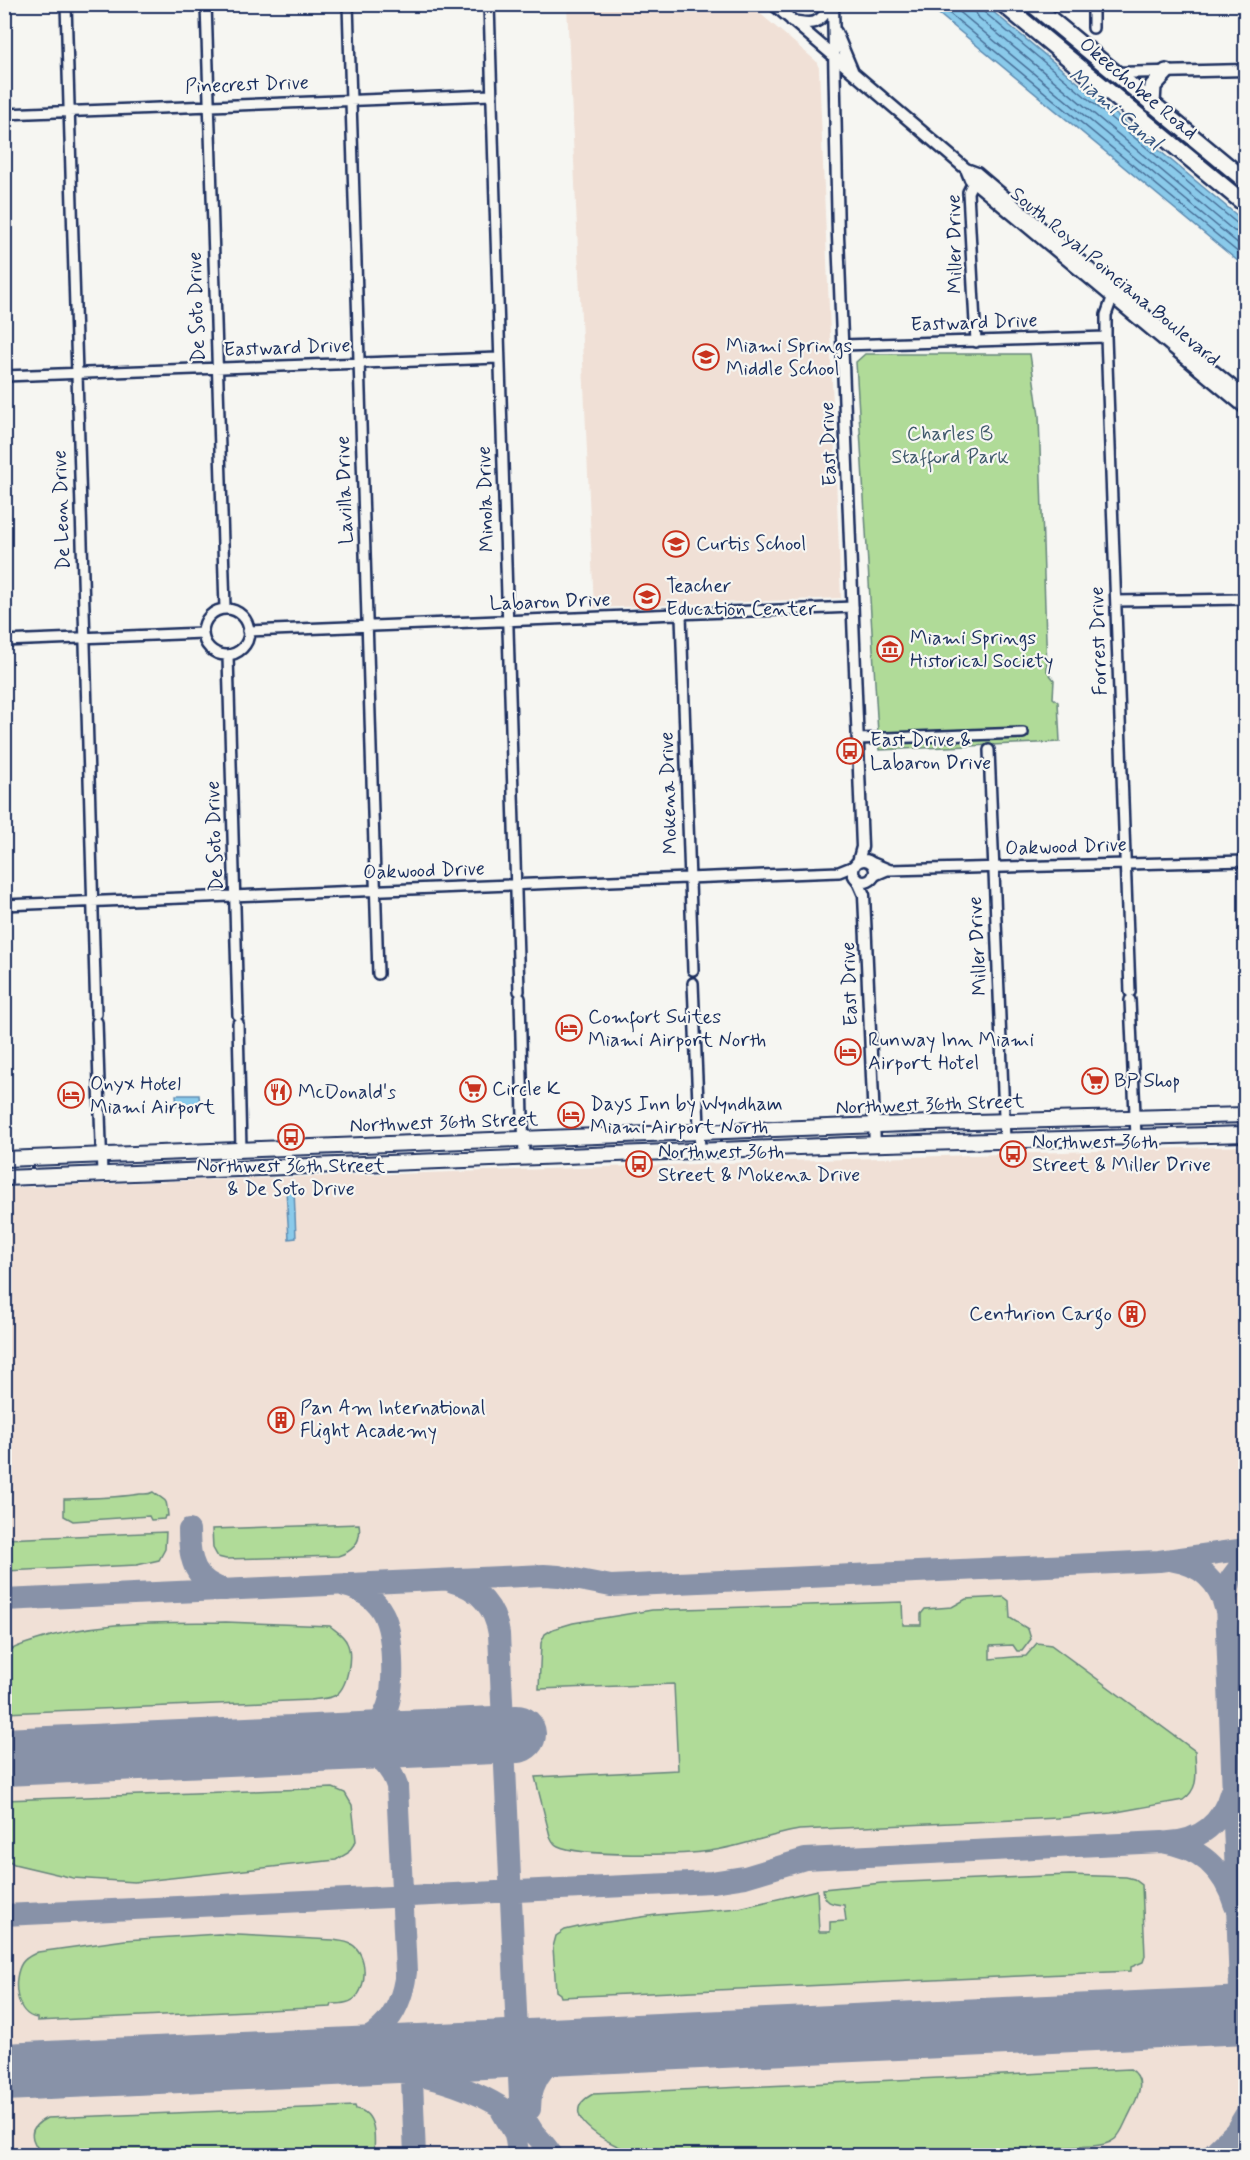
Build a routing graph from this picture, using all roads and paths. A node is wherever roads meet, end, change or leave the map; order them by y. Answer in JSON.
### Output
{"nodes":[{"id":1,"x":66,"y":4,"type":"edge"},
{"id":2,"x":206,"y":4,"type":"edge"},
{"id":3,"x":348,"y":4,"type":"edge"},
{"id":4,"x":489,"y":4,"type":"edge"},
{"id":5,"x":773,"y":4,"type":"edge"},
{"id":6,"x":832,"y":4,"type":"edge"},
{"id":7,"x":1003,"y":4,"type":"edge"},
{"id":8,"x":1032,"y":4,"type":"edge"},
{"id":9,"x":1093,"y":4,"type":"edge"},
{"id":10,"x":792,"y":21,"type":"junction"},
{"id":11,"x":833,"y":23,"type":"junction"},
{"id":12,"x":1093,"y":28,"type":"dead end"},
{"id":13,"x":833,"y":56,"type":"junction"},
{"id":14,"x":1072,"y":61,"type":"junction"},
{"id":15,"x":1245,"y":70,"type":"edge"},
{"id":16,"x":1166,"y":72,"type":"junction"},
{"id":17,"x":1115,"y":73,"type":"junction"},
{"id":18,"x":855,"y":75,"type":"junction"},
{"id":19,"x":491,"y":95,"type":"junction"},
{"id":20,"x":351,"y":99,"type":"junction"},
{"id":21,"x":1152,"y":104,"type":"junction"},
{"id":22,"x":208,"y":105,"type":"junction"},
{"id":23,"x":69,"y":110,"type":"junction"},
{"id":24,"x":4,"y":114,"type":"edge"},
{"id":25,"x":966,"y":169,"type":"junction"},
{"id":26,"x":1245,"y":181,"type":"edge"},
{"id":27,"x":973,"y":182,"type":"junction"},
{"id":28,"x":1245,"y":205,"type":"edge"},
{"id":29,"x":1114,"y":295,"type":"junction"},
{"id":30,"x":1106,"y":337,"type":"junction"},
{"id":31,"x":976,"y":342,"type":"junction"},
{"id":32,"x":843,"y":345,"type":"junction"},
{"id":33,"x":498,"y":358,"type":"junction"},
{"id":34,"x":359,"y":363,"type":"junction"},
{"id":35,"x":217,"y":369,"type":"junction"},
{"id":36,"x":76,"y":374,"type":"junction"},
{"id":37,"x":4,"y":376,"type":"edge"},
{"id":38,"x":1245,"y":397,"type":"edge"},
{"id":39,"x":1245,"y":409,"type":"edge"},
{"id":40,"x":1245,"y":599,"type":"edge"},
{"id":41,"x":1116,"y":601,"type":"junction"},
{"id":42,"x":225,"y":608,"type":"junction"},
{"id":43,"x":853,"y":608,"type":"junction"},
{"id":44,"x":681,"y":615,"type":"junction"},
{"id":45,"x":508,"y":621,"type":"junction"},
{"id":46,"x":368,"y":626,"type":"junction"},
{"id":47,"x":248,"y":631,"type":"junction"},
{"id":48,"x":203,"y":633,"type":"junction"},
{"id":49,"x":84,"y":638,"type":"junction"},
{"id":50,"x":4,"y":641,"type":"edge"},
{"id":51,"x":228,"y":656,"type":"junction"},
{"id":52,"x":1023,"y":733,"type":"dead end"},
{"id":53,"x":858,"y":739,"type":"junction"},
{"id":54,"x":989,"y":750,"type":"dead end"},
{"id":55,"x":862,"y":847,"type":"junction"},
{"id":56,"x":1245,"y":861,"type":"edge"},
{"id":57,"x":871,"y":862,"type":"junction"},
{"id":58,"x":1125,"y":863,"type":"junction"},
{"id":59,"x":993,"y":867,"type":"junction"},
{"id":60,"x":887,"y":870,"type":"junction"},
{"id":61,"x":856,"y":871,"type":"junction"},
{"id":62,"x":690,"y":878,"type":"junction"},
{"id":63,"x":872,"y":878,"type":"junction"},
{"id":64,"x":515,"y":886,"type":"junction"},
{"id":65,"x":376,"y":890,"type":"junction"},
{"id":66,"x":864,"y":895,"type":"junction"},
{"id":67,"x":234,"y":896,"type":"junction"},
{"id":68,"x":93,"y":901,"type":"junction"},
{"id":69,"x":4,"y":904,"type":"edge"},
{"id":70,"x":693,"y":970,"type":"dead end"},
{"id":71,"x":378,"y":974,"type":"dead end"},
{"id":72,"x":693,"y":983,"type":"dead end"},
{"id":73,"x":1245,"y":1115,"type":"edge"},
{"id":74,"x":1135,"y":1118,"type":"junction"},
{"id":75,"x":1004,"y":1121,"type":"junction"},
{"id":76,"x":874,"y":1126,"type":"junction"},
{"id":77,"x":699,"y":1132,"type":"junction"},
{"id":78,"x":1245,"y":1134,"type":"edge"},
{"id":79,"x":1136,"y":1137,"type":"junction"},
{"id":80,"x":524,"y":1140,"type":"junction"},
{"id":81,"x":1005,"y":1140,"type":"junction"},
{"id":82,"x":354,"y":1145,"type":"junction"},
{"id":83,"x":874,"y":1145,"type":"junction"},
{"id":84,"x":241,"y":1150,"type":"junction"},
{"id":85,"x":700,"y":1151,"type":"junction"},
{"id":86,"x":102,"y":1156,"type":"junction"},
{"id":87,"x":525,"y":1158,"type":"junction"},
{"id":88,"x":4,"y":1159,"type":"edge"},
{"id":89,"x":354,"y":1164,"type":"junction"},
{"id":90,"x":192,"y":1171,"type":"junction"},
{"id":91,"x":102,"y":1174,"type":"junction"},
{"id":92,"x":4,"y":1178,"type":"edge"}],
"edges":[{"from":1,"to":23,"type":"street","name":"De Leon Drive"},
{"from":2,"to":22,"type":"street","name":"De Soto Drive"},
{"from":3,"to":20,"type":"street","name":"Lavilla Drive"},
{"from":4,"to":19,"type":"street","name":"Minola Drive"},
{"from":5,"to":10,"type":"street","name":"South Royal Poinciana Boulevard"},
{"from":6,"to":10,"type":"street"},
{"from":6,"to":11,"type":"street","name":"East Drive"},
{"from":7,"to":14,"type":"highway","name":"Okeechobee Road"},
{"from":8,"to":17,"type":"highway","name":"Okeechobee Road"},
{"from":9,"to":12,"type":"street"},
{"from":10,"to":13,"type":"street","name":"South Royal Poinciana Boulevard"},
{"from":11,"to":13,"type":"street","name":"East Drive"},
{"from":11,"to":18,"type":"street"},
{"from":13,"to":18,"type":"street","name":"South Royal Poinciana Boulevard"},
{"from":13,"to":32,"type":"street","name":"East Drive"},
{"from":14,"to":17,"type":"highway"},
{"from":14,"to":28,"type":"highway","name":"Okeechobee Road"},
{"from":15,"to":16,"type":"street"},
{"from":16,"to":17,"type":"street"},
{"from":16,"to":21,"type":"highway"},
{"from":17,"to":21,"type":"highway","name":"Okeechobee Road"},
{"from":18,"to":25,"type":"street","name":"South Royal Poinciana Boulevard"},
{"from":19,"to":20,"type":"street","name":"Pinecrest Drive"},
{"from":19,"to":33,"type":"street","name":"Minola Drive"},
{"from":20,"to":22,"type":"street","name":"Pinecrest Drive"},
{"from":20,"to":34,"type":"street","name":"Lavilla Drive"},
{"from":21,"to":26,"type":"highway","name":"Okeechobee Road"},
{"from":22,"to":23,"type":"street","name":"Pinecrest Drive"},
{"from":22,"to":35,"type":"street","name":"De Soto Drive"},
{"from":23,"to":24,"type":"street","name":"Pinecrest Drive"},
{"from":23,"to":36,"type":"street","name":"De Leon Drive"},
{"from":25,"to":27,"type":"street","name":"South Royal Poinciana Boulevard"},
{"from":25,"to":29,"type":"street","name":"South Royal Poinciana Boulevard"},
{"from":27,"to":29,"type":"street","name":"South Royal Poinciana Boulevard"},
{"from":27,"to":31,"type":"street","name":"Miller Drive"},
{"from":29,"to":30,"type":"street","name":"Forrest Drive"},
{"from":29,"to":38,"type":"street","name":"South Royal Poinciana Boulevard"},
{"from":29,"to":39,"type":"street","name":"South Royal Poinciana Boulevard"},
{"from":30,"to":31,"type":"street","name":"Eastward Drive"},
{"from":30,"to":41,"type":"street","name":"Forrest Drive"},
{"from":31,"to":32,"type":"street","name":"Eastward Drive"},
{"from":32,"to":43,"type":"street","name":"East Drive"},
{"from":33,"to":34,"type":"street","name":"Eastward Drive"},
{"from":33,"to":45,"type":"street","name":"Minola Drive"},
{"from":34,"to":35,"type":"street","name":"Eastward Drive"},
{"from":34,"to":46,"type":"street","name":"Lavilla Drive"},
{"from":35,"to":36,"type":"street","name":"Eastward Drive"},
{"from":35,"to":42,"type":"street","name":"De Soto Drive"},
{"from":36,"to":37,"type":"street","name":"Eastward Drive"},
{"from":36,"to":49,"type":"street","name":"De Leon Drive"},
{"from":40,"to":41,"type":"street"},
{"from":41,"to":58,"type":"street","name":"Forrest Drive"},
{"from":42,"to":47,"type":"street"},
{"from":42,"to":48,"type":"street"},
{"from":43,"to":44,"type":"street","name":"Labaron Drive"},
{"from":43,"to":53,"type":"street","name":"East Drive"},
{"from":44,"to":45,"type":"street","name":"Labaron Drive"},
{"from":44,"to":62,"type":"street","name":"Mokena Drive"},
{"from":45,"to":46,"type":"street","name":"Labaron Drive"},
{"from":45,"to":64,"type":"street","name":"Minola Drive"},
{"from":46,"to":47,"type":"street","name":"Labaron Drive"},
{"from":46,"to":65,"type":"street","name":"Lavilla Drive"},
{"from":47,"to":51,"type":"street"},
{"from":48,"to":49,"type":"street"},
{"from":48,"to":51,"type":"street"},
{"from":49,"to":50,"type":"street"},
{"from":49,"to":68,"type":"street","name":"De Leon Drive"},
{"from":51,"to":67,"type":"street","name":"De Soto Drive"},
{"from":52,"to":53,"type":"street"},
{"from":53,"to":55,"type":"street","name":"East Drive"},
{"from":54,"to":59,"type":"street","name":"Miller Drive"},
{"from":55,"to":57,"type":"street","name":"East Drive"},
{"from":55,"to":61,"type":"street","name":"East Drive"},
{"from":56,"to":58,"type":"street","name":"Oakwood Drive"},
{"from":57,"to":60,"type":"street","name":"Oakwood Drive"},
{"from":57,"to":61,"type":"street"},
{"from":57,"to":63,"type":"street"},
{"from":58,"to":59,"type":"street","name":"Oakwood Drive"},
{"from":58,"to":74,"type":"street","name":"Forrest Drive"},
{"from":59,"to":60,"type":"street","name":"Oakwood Drive"},
{"from":59,"to":75,"type":"street","name":"Miller Drive"},
{"from":60,"to":63,"type":"street","name":"Oakwood Drive"},
{"from":61,"to":62,"type":"street","name":"Oakwood Drive"},
{"from":61,"to":63,"type":"street"},
{"from":61,"to":66,"type":"street","name":"East Drive"},
{"from":62,"to":64,"type":"street","name":"Oakwood Drive"},
{"from":62,"to":70,"type":"street","name":"Mokena Drive"},
{"from":63,"to":66,"type":"street","name":"East Drive"},
{"from":64,"to":65,"type":"street","name":"Oakwood Drive"},
{"from":64,"to":80,"type":"street","name":"Minola Drive"},
{"from":65,"to":67,"type":"street","name":"Oakwood Drive"},
{"from":65,"to":71,"type":"street","name":"Lavilla Drive"},
{"from":66,"to":76,"type":"street","name":"East Drive"},
{"from":67,"to":68,"type":"street","name":"Oakwood Drive"},
{"from":67,"to":84,"type":"street","name":"De Soto Drive"},
{"from":68,"to":69,"type":"street","name":"Oakwood Drive"},
{"from":68,"to":86,"type":"street","name":"De Leon Drive"},
{"from":72,"to":77,"type":"street"},
{"from":73,"to":74,"type":"main road","name":"Northwest 36th Street"},
{"from":74,"to":75,"type":"main road","name":"Northwest 36th Street"},
{"from":74,"to":79,"type":"street","name":"Forrest Drive"},
{"from":75,"to":76,"type":"main road","name":"Northwest 36th Street"},
{"from":75,"to":81,"type":"street","name":"Miller Drive"},
{"from":76,"to":77,"type":"main road","name":"Northwest 36th Street"},
{"from":76,"to":83,"type":"street","name":"East Drive"},
{"from":77,"to":80,"type":"main road","name":"Northwest 36th Street"},
{"from":77,"to":85,"type":"street"},
{"from":78,"to":79,"type":"main road","name":"Northwest 36th Street"},
{"from":79,"to":81,"type":"main road","name":"Northwest 36th Street"},
{"from":80,"to":82,"type":"main road","name":"Northwest 36th Street"},
{"from":80,"to":87,"type":"street","name":"Minola Drive"},
{"from":81,"to":83,"type":"main road","name":"Northwest 36th Street"},
{"from":82,"to":84,"type":"main road","name":"Northwest 36th Street"},
{"from":82,"to":89,"type":"main road"},
{"from":83,"to":85,"type":"main road","name":"Northwest 36th Street"},
{"from":84,"to":86,"type":"main road","name":"Northwest 36th Street"},
{"from":84,"to":90,"type":"main road"},
{"from":85,"to":87,"type":"main road","name":"Northwest 36th Street"},
{"from":86,"to":88,"type":"main road","name":"Northwest 36th Street"},
{"from":86,"to":91,"type":"street","name":"De Leon Drive"},
{"from":87,"to":89,"type":"main road","name":"Northwest 36th Street"},
{"from":89,"to":90,"type":"main road","name":"Northwest 36th Street"},
{"from":90,"to":91,"type":"main road","name":"Northwest 36th Street"},
{"from":91,"to":92,"type":"main road","name":"Northwest 36th Street"}]}
